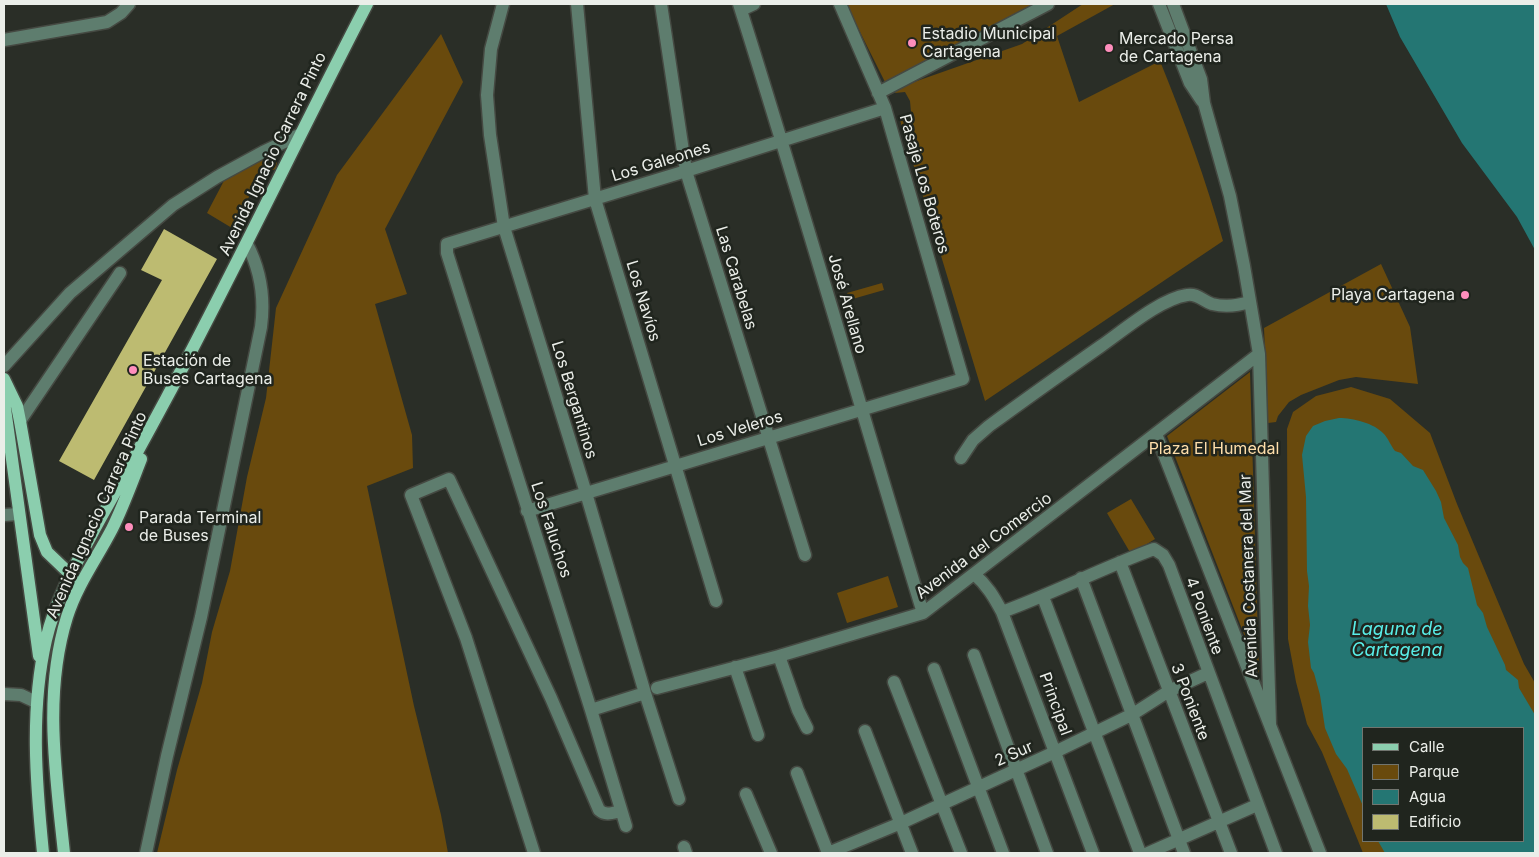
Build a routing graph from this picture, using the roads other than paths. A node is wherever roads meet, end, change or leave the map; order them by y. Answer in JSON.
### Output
{"nodes":[{"id":1,"x":367,"y":4,"type":"edge"},
{"id":2,"x":503,"y":4,"type":"edge"},
{"id":3,"x":577,"y":4,"type":"edge"},
{"id":4,"x":661,"y":4,"type":"edge"},
{"id":5,"x":754,"y":4,"type":"edge"},
{"id":6,"x":840,"y":4,"type":"edge"},
{"id":7,"x":1048,"y":4,"type":"edge"},
{"id":8,"x":1159,"y":4,"type":"edge"},
{"id":9,"x":1173,"y":4,"type":"edge"},
{"id":10,"x":123,"y":7,"type":"edge"},
{"id":11,"x":740,"y":7,"type":"edge"},
{"id":12,"x":4,"y":40,"type":"edge"},
{"id":13,"x":878,"y":92,"type":"junction"},
{"id":14,"x":1204,"y":103,"type":"junction"},
{"id":15,"x":885,"y":108,"type":"junction"},
{"id":16,"x":299,"y":135,"type":"junction"},
{"id":17,"x":782,"y":141,"type":"junction"},
{"id":18,"x":686,"y":171,"type":"junction"},
{"id":19,"x":595,"y":199,"type":"junction"},
{"id":20,"x":504,"y":227,"type":"junction"},
{"id":21,"x":247,"y":244,"type":"junction"},
{"id":22,"x":447,"y":244,"type":"joint"},
{"id":23,"x":120,"y":273,"type":"dead end"},
{"id":24,"x":1249,"y":302,"type":"junction"},
{"id":25,"x":1259,"y":354,"type":"junction"},
{"id":26,"x":4,"y":366,"type":"edge"},
{"id":27,"x":4,"y":379,"type":"edge"},
{"id":28,"x":963,"y":379,"type":"joint"},
{"id":29,"x":166,"y":399,"type":"junction"},
{"id":30,"x":4,"y":401,"type":"edge"},
{"id":31,"x":861,"y":410,"type":"junction"},
{"id":32,"x":20,"y":421,"type":"junction"},
{"id":33,"x":7,"y":423,"type":"junction"},
{"id":34,"x":1156,"y":434,"type":"junction"},
{"id":35,"x":767,"y":438,"type":"junction"},
{"id":36,"x":961,"y":458,"type":"dead end"},
{"id":37,"x":675,"y":466,"type":"junction"},
{"id":38,"x":586,"y":493,"type":"junction"},
{"id":39,"x":35,"y":511,"type":"junction"},
{"id":40,"x":528,"y":512,"type":"junction"},
{"id":41,"x":20,"y":514,"type":"junction"},
{"id":42,"x":4,"y":515,"type":"edge"},
{"id":43,"x":805,"y":555,"type":"dead end"},
{"id":44,"x":1120,"y":562,"type":"junction"},
{"id":45,"x":70,"y":574,"type":"junction"},
{"id":46,"x":974,"y":574,"type":"junction"},
{"id":47,"x":1081,"y":578,"type":"junction"},
{"id":48,"x":1043,"y":597,"type":"junction"},
{"id":49,"x":75,"y":598,"type":"junction"},
{"id":50,"x":716,"y":601,"type":"dead end"},
{"id":51,"x":1002,"y":612,"type":"junction"},
{"id":52,"x":923,"y":613,"type":"junction"},
{"id":53,"x":974,"y":655,"type":"dead end"},
{"id":54,"x":779,"y":656,"type":"junction"},
{"id":55,"x":41,"y":666,"type":"junction"},
{"id":56,"x":735,"y":667,"type":"junction"},
{"id":57,"x":934,"y":669,"type":"dead end"},
{"id":58,"x":1208,"y":673,"type":"junction"},
{"id":59,"x":894,"y":682,"type":"dead end"},
{"id":60,"x":657,"y":688,"type":"dead end"},
{"id":61,"x":1169,"y":691,"type":"junction"},
{"id":62,"x":645,"y":693,"type":"junction"},
{"id":63,"x":4,"y":694,"type":"edge"},
{"id":64,"x":36,"y":702,"type":"junction"},
{"id":65,"x":591,"y":710,"type":"junction"},
{"id":66,"x":1133,"y":714,"type":"junction"},
{"id":67,"x":1270,"y":724,"type":"junction"},
{"id":68,"x":807,"y":728,"type":"dead end"},
{"id":69,"x":865,"y":731,"type":"dead end"},
{"id":70,"x":1094,"y":734,"type":"junction"},
{"id":71,"x":758,"y":735,"type":"dead end"},
{"id":72,"x":1055,"y":752,"type":"junction"},
{"id":73,"x":1016,"y":771,"type":"junction"},
{"id":74,"x":797,"y":773,"type":"dead end"},
{"id":75,"x":978,"y":787,"type":"junction"},
{"id":76,"x":746,"y":794,"type":"dead end"},
{"id":77,"x":679,"y":799,"type":"dead end"},
{"id":78,"x":943,"y":804,"type":"junction"},
{"id":79,"x":1257,"y":805,"type":"junction"},
{"id":80,"x":621,"y":811,"type":"junction"},
{"id":81,"x":1219,"y":821,"type":"junction"},
{"id":82,"x":900,"y":823,"type":"junction"},
{"id":83,"x":626,"y":826,"type":"dead end"},
{"id":84,"x":1179,"y":839,"type":"junction"},
{"id":85,"x":43,"y":853,"type":"edge"},
{"id":86,"x":64,"y":853,"type":"edge"},
{"id":87,"x":146,"y":853,"type":"edge"},
{"id":88,"x":534,"y":853,"type":"edge"},
{"id":89,"x":771,"y":853,"type":"edge"},
{"id":90,"x":828,"y":853,"type":"edge"},
{"id":91,"x":912,"y":853,"type":"edge"},
{"id":92,"x":961,"y":853,"type":"edge"},
{"id":93,"x":1003,"y":853,"type":"edge"},
{"id":94,"x":1047,"y":853,"type":"edge"},
{"id":95,"x":1093,"y":853,"type":"edge"},
{"id":96,"x":1140,"y":853,"type":"edge"},
{"id":97,"x":1148,"y":853,"type":"edge"},
{"id":98,"x":1184,"y":853,"type":"edge"},
{"id":99,"x":1231,"y":853,"type":"edge"},
{"id":100,"x":1276,"y":853,"type":"edge"},
{"id":101,"x":1320,"y":853,"type":"edge"}],
"edges":[{"from":1,"to":16,"type":"main road","name":"Avenida Ignacio Carrera Pinto"},
{"from":2,"to":20,"type":"street","name":"Los Bergantinos"},
{"from":3,"to":19,"type":"street","name":"Los Navíos"},
{"from":4,"to":18,"type":"street","name":"Las Carabelas"},
{"from":5,"to":11,"type":"street"},
{"from":6,"to":13,"type":"street","name":"Pasaje Los Boteros"},
{"from":7,"to":13,"type":"street"},
{"from":8,"to":14,"type":"street","name":"Avenida Costanera del Mar"},
{"from":9,"to":14,"type":"street","name":"Avenida Costanera del Mar"},
{"from":10,"to":12,"type":"street"},
{"from":11,"to":17,"type":"street","name":"José Arellano"},
{"from":13,"to":15,"type":"street","name":"Pasaje Los Boteros"},
{"from":14,"to":24,"type":"street","name":"Avenida Costanera del Mar"},
{"from":15,"to":17,"type":"street","name":"Los Galeones"},
{"from":15,"to":28,"type":"street","name":"Pasaje Los Boteros"},
{"from":16,"to":21,"type":"main road","name":"Avenida Ignacio Carrera Pinto"},
{"from":16,"to":26,"type":"street"},
{"from":17,"to":18,"type":"street","name":"Los Galeones"},
{"from":17,"to":31,"type":"street","name":"José Arellano"},
{"from":18,"to":19,"type":"street","name":"Los Galeones"},
{"from":18,"to":35,"type":"street","name":"Las Carabelas"},
{"from":19,"to":20,"type":"street","name":"Los Galeones"},
{"from":19,"to":37,"type":"street","name":"Los Navíos"},
{"from":20,"to":22,"type":"street","name":"Los Galeones"},
{"from":20,"to":38,"type":"street","name":"Los Bergantinos"},
{"from":21,"to":29,"type":"main road","name":"Avenida Ignacio Carrera Pinto"},
{"from":21,"to":87,"type":"street"},
{"from":22,"to":40,"type":"street","name":"Los Faluchos"},
{"from":23,"to":32,"type":"street"},
{"from":24,"to":25,"type":"street","name":"Avenida Costanera del Mar"},
{"from":24,"to":36,"type":"street"},
{"from":25,"to":34,"type":"street","name":"Avenida del Comercio"},
{"from":25,"to":67,"type":"street","name":"Avenida Costanera del Mar"},
{"from":27,"to":32,"type":"main road"},
{"from":28,"to":31,"type":"street","name":"Los Veleros"},
{"from":29,"to":45,"type":"main road","name":"Avenida Ignacio Carrera Pinto"},
{"from":29,"to":49,"type":"main road","name":"Avenida Ignacio Carrera Pinto"},
{"from":30,"to":33,"type":"main road"},
{"from":31,"to":35,"type":"street","name":"Los Veleros"},
{"from":31,"to":52,"type":"street","name":"José Arellano"},
{"from":32,"to":33,"type":"main road"},
{"from":32,"to":39,"type":"main road"},
{"from":33,"to":41,"type":"main road"},
{"from":34,"to":46,"type":"street","name":"Avenida del Comercio"},
{"from":34,"to":67,"type":"street"},
{"from":35,"to":37,"type":"street","name":"Los Veleros"},
{"from":35,"to":43,"type":"street","name":"Las Carabelas"},
{"from":37,"to":38,"type":"street","name":"Los Veleros"},
{"from":37,"to":50,"type":"street","name":"Los Navíos"},
{"from":38,"to":40,"type":"street","name":"Los Veleros"},
{"from":38,"to":62,"type":"street","name":"Los Bergantinos"},
{"from":39,"to":41,"type":"main road"},
{"from":39,"to":45,"type":"main road"},
{"from":40,"to":65,"type":"street","name":"Los Faluchos"},
{"from":41,"to":42,"type":"street"},
{"from":41,"to":55,"type":"main road"},
{"from":44,"to":47,"type":"street","name":"4 Poniente"},
{"from":44,"to":58,"type":"street","name":"4 Poniente"},
{"from":44,"to":61,"type":"street","name":"3 Poniente"},
{"from":45,"to":49,"type":"main road"},
{"from":45,"to":55,"type":"main road","name":"Avenida Ignacio Carrera Pinto"},
{"from":46,"to":51,"type":"street","name":"Principal"},
{"from":46,"to":52,"type":"street","name":"Avenida del Comercio"},
{"from":47,"to":48,"type":"street","name":"4 Poniente"},
{"from":47,"to":66,"type":"street"},
{"from":48,"to":51,"type":"street","name":"4 Poniente"},
{"from":48,"to":70,"type":"street"},
{"from":49,"to":86,"type":"main road","name":"Avenida Ignacio Carrera Pinto"},
{"from":51,"to":72,"type":"street","name":"Principal"},
{"from":52,"to":54,"type":"street","name":"Avenida del Comercio"},
{"from":53,"to":73,"type":"street"},
{"from":54,"to":56,"type":"street","name":"Avenida del Comercio"},
{"from":54,"to":68,"type":"street"},
{"from":55,"to":64,"type":"main road","name":"Avenida Ignacio Carrera Pinto"},
{"from":56,"to":60,"type":"street","name":"Avenida del Comercio"},
{"from":56,"to":71,"type":"street"},
{"from":57,"to":75,"type":"street"},
{"from":58,"to":61,"type":"street","name":"2 Sur"},
{"from":58,"to":79,"type":"street","name":"4 Poniente"},
{"from":59,"to":78,"type":"street"},
{"from":61,"to":66,"type":"street","name":"2 Sur"},
{"from":61,"to":81,"type":"street","name":"3 Poniente"},
{"from":62,"to":65,"type":"street"},
{"from":62,"to":77,"type":"street","name":"Los Bergantinos"},
{"from":63,"to":64,"type":"street"},
{"from":64,"to":85,"type":"main road","name":"Avenida Ignacio Carrera Pinto"},
{"from":65,"to":80,"type":"street","name":"Los Faluchos"},
{"from":66,"to":70,"type":"street","name":"2 Sur"},
{"from":66,"to":84,"type":"street"},
{"from":67,"to":101,"type":"street"},
{"from":69,"to":82,"type":"street"},
{"from":70,"to":72,"type":"street","name":"2 Sur"},
{"from":70,"to":96,"type":"street"},
{"from":72,"to":73,"type":"street","name":"2 Sur"},
{"from":72,"to":95,"type":"street","name":"Principal"},
{"from":73,"to":75,"type":"street","name":"2 Sur"},
{"from":73,"to":94,"type":"street"},
{"from":74,"to":90,"type":"street"},
{"from":75,"to":78,"type":"street","name":"2 Sur"},
{"from":75,"to":93,"type":"street"},
{"from":76,"to":89,"type":"street"},
{"from":78,"to":82,"type":"street","name":"2 Sur"},
{"from":78,"to":92,"type":"street"},
{"from":79,"to":81,"type":"street"},
{"from":79,"to":100,"type":"street","name":"4 Poniente"},
{"from":80,"to":83,"type":"street","name":"Los Faluchos"},
{"from":80,"to":88,"type":"street"},
{"from":81,"to":84,"type":"street"},
{"from":81,"to":99,"type":"street","name":"3 Poniente"},
{"from":82,"to":90,"type":"street","name":"2 Sur"},
{"from":82,"to":91,"type":"street"},
{"from":84,"to":97,"type":"street"},
{"from":84,"to":98,"type":"street"}]}
